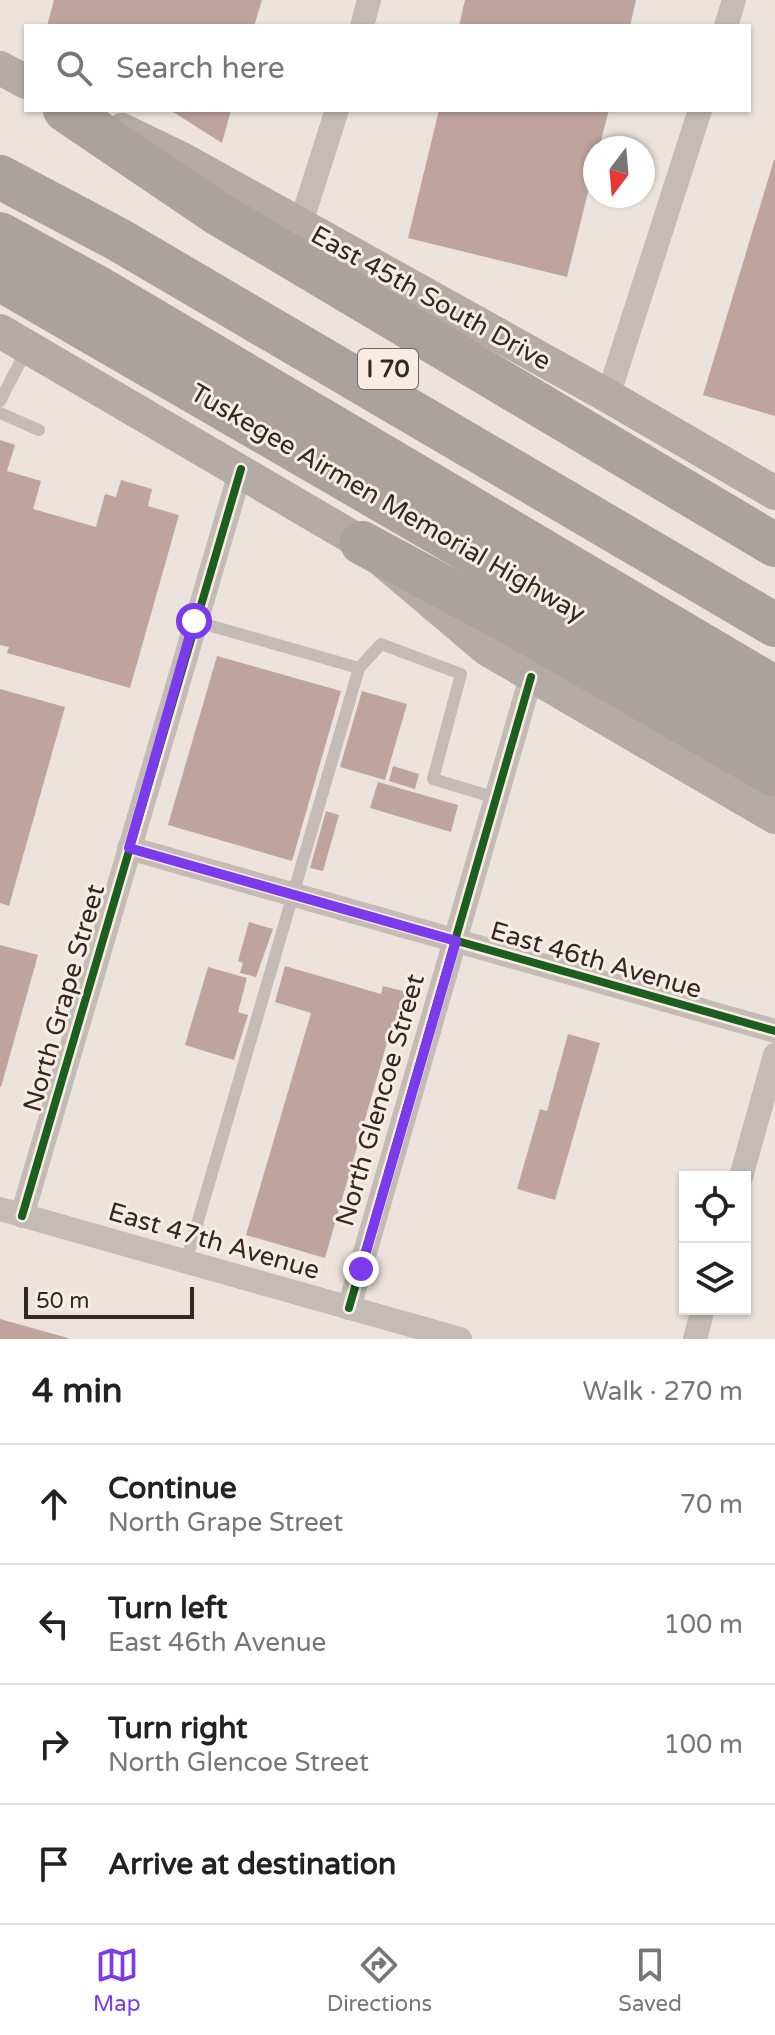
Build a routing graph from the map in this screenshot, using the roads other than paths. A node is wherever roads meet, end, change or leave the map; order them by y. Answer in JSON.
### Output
{"nodes":[{"id":1,"x":369,"y":0,"type":"edge"},
{"id":2,"x":734,"y":0,"type":"edge"},
{"id":3,"x":363,"y":24,"type":"edge"},
{"id":4,"x":727,"y":24,"type":"edge"},
{"id":5,"x":0,"y":68,"type":"edge"},
{"id":6,"x":24,"y":81,"type":"edge"},
{"id":7,"x":68,"y":112,"type":"edge"},
{"id":8,"x":86,"y":112,"type":"edge"},
{"id":9,"x":336,"y":112,"type":"edge"},
{"id":10,"x":699,"y":112,"type":"edge"},
{"id":11,"x":0,"y":150,"type":"edge"},
{"id":12,"x":0,"y":174,"type":"edge"},
{"id":13,"x":300,"y":226,"type":"junction"},
{"id":14,"x":0,"y":234,"type":"edge"},
{"id":15,"x":0,"y":279,"type":"edge"},
{"id":16,"x":14,"y":339,"type":"edge"},
{"id":17,"x":148,"y":362,"type":"junction"},
{"id":18,"x":608,"y":396,"type":"junction"},
{"id":19,"x":0,"y":401,"type":"edge"},
{"id":20,"x":0,"y":413,"type":"edge"},
{"id":21,"x":39,"y":430,"type":"dead end"},
{"id":22,"x":241,"y":469,"type":"junction"},
{"id":23,"x":775,"y":493,"type":"edge"},
{"id":24,"x":362,"y":543,"type":"junction"},
{"id":25,"x":775,"y":545,"type":"edge"},
{"id":26,"x":775,"y":590,"type":"edge"},
{"id":27,"x":194,"y":621,"type":"junction"},
{"id":28,"x":775,"y":625,"type":"edge"},
{"id":29,"x":359,"y":668,"type":"junction"},
{"id":30,"x":531,"y":677,"type":"junction"},
{"id":31,"x":775,"y":690,"type":"edge"},
{"id":32,"x":775,"y":728,"type":"edge"},
{"id":33,"x":775,"y":775,"type":"edge"},
{"id":34,"x":496,"y":798,"type":"junction"},
{"id":35,"x":775,"y":817,"type":"edge"},
{"id":36,"x":129,"y":848,"type":"junction"},
{"id":37,"x":292,"y":894,"type":"junction"},
{"id":38,"x":456,"y":941,"type":"junction"},
{"id":39,"x":775,"y":1031,"type":"edge"},
{"id":40,"x":775,"y":1055,"type":"edge"},
{"id":41,"x":743,"y":1171,"type":"edge"},
{"id":42,"x":11,"y":1212,"type":"edge"},
{"id":43,"x":186,"y":1262,"type":"junction"},
{"id":44,"x":349,"y":1308,"type":"junction"},
{"id":45,"x":701,"y":1315,"type":"edge"},
{"id":46,"x":428,"y":1335,"type":"edge"},
{"id":47,"x":460,"y":1339,"type":"edge"},
{"id":48,"x":695,"y":1339,"type":"edge"}],
"edges":[{"from":1,"to":3,"type":"street"},
{"from":2,"to":4,"type":"street"},
{"from":5,"to":6,"type":"main road"},
{"from":7,"to":25,"type":"highway"},
{"from":8,"to":13,"type":"main road","name":"East 45th South Drive"},
{"from":9,"to":13,"type":"street"},
{"from":10,"to":18,"type":"street"},
{"from":11,"to":26,"type":"highway","number":"I 70"},
{"from":12,"to":28,"type":"highway"},
{"from":13,"to":18,"type":"main road","name":"East 45th South Drive"},
{"from":14,"to":31,"type":"highway"},
{"from":15,"to":17,"type":"highway","name":"Tuskegee Airmen Memorial Highway"},
{"from":16,"to":19,"type":"lane"},
{"from":16,"to":22,"type":"main road"},
{"from":17,"to":31,"type":"highway"},
{"from":17,"to":32,"type":"highway","name":"Tuskegee Airmen Memorial Highway"},
{"from":18,"to":23,"type":"main road","name":"East 45th South Drive"},
{"from":20,"to":21,"type":"lane"},
{"from":22,"to":24,"type":"main road"},
{"from":22,"to":27,"type":"street","name":"North Grape Street"},
{"from":24,"to":30,"type":"main road"},
{"from":24,"to":33,"type":"highway"},
{"from":27,"to":29,"type":"lane"},
{"from":27,"to":36,"type":"street","name":"North Grape Street"},
{"from":29,"to":34,"type":"lane"},
{"from":29,"to":37,"type":"lane"},
{"from":30,"to":34,"type":"street","name":"North Glencoe Street"},
{"from":30,"to":35,"type":"main road"},
{"from":34,"to":38,"type":"street","name":"North Glencoe Street"},
{"from":36,"to":37,"type":"street","name":"East 46th Avenue"},
{"from":36,"to":42,"type":"street","name":"North Grape Street"},
{"from":37,"to":38,"type":"street","name":"East 46th Avenue"},
{"from":37,"to":43,"type":"lane"},
{"from":38,"to":39,"type":"street","name":"East 46th Avenue"},
{"from":38,"to":44,"type":"street","name":"North Glencoe Street"},
{"from":40,"to":41,"type":"street"},
{"from":42,"to":43,"type":"street","name":"East 47th Avenue"},
{"from":43,"to":44,"type":"street","name":"East 47th Avenue"},
{"from":44,"to":46,"type":"street","name":"East 47th Avenue"},
{"from":45,"to":48,"type":"street"},
{"from":46,"to":47,"type":"street","name":"East 47th Avenue"}]}
